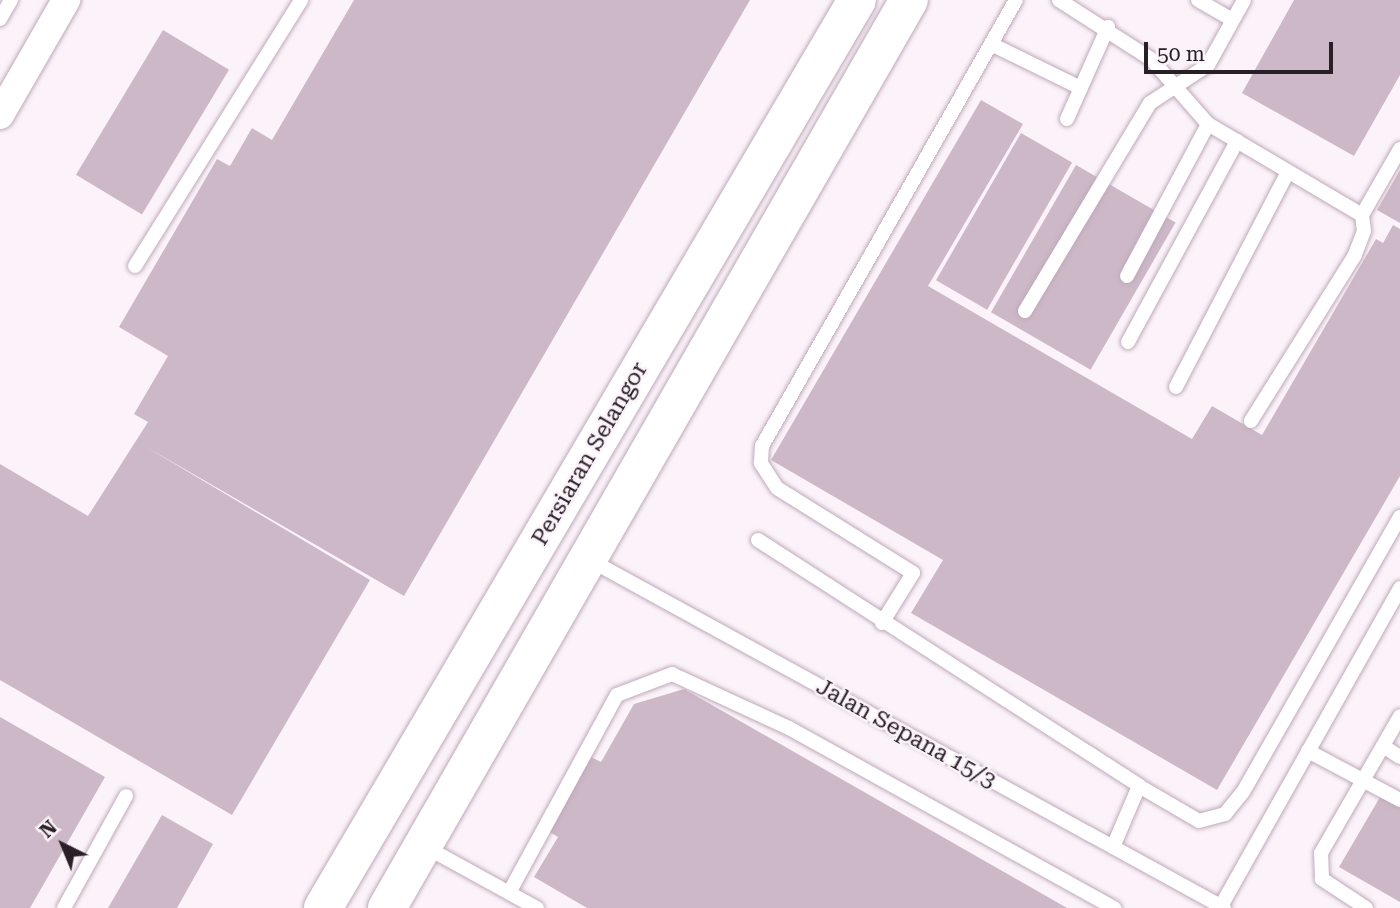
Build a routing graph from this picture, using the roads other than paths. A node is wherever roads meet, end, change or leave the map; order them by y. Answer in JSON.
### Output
{"nodes":[{"id":1,"x":11,"y":0,"type":"edge"},
{"id":2,"x":66,"y":0,"type":"edge"},
{"id":3,"x":301,"y":0,"type":"edge"},
{"id":4,"x":857,"y":0,"type":"edge"},
{"id":5,"x":909,"y":0,"type":"edge"},
{"id":6,"x":1016,"y":0,"type":"edge"},
{"id":7,"x":1059,"y":0,"type":"edge"},
{"id":8,"x":1198,"y":0,"type":"edge"},
{"id":9,"x":1244,"y":0,"type":"edge"},
{"id":10,"x":0,"y":19,"type":"edge"},
{"id":11,"x":1232,"y":20,"type":"junction"},
{"id":12,"x":1108,"y":27,"type":"junction"},
{"id":13,"x":991,"y":44,"type":"junction"},
{"id":14,"x":1081,"y":88,"type":"junction"},
{"id":15,"x":1172,"y":88,"type":"junction"},
{"id":16,"x":0,"y":115,"type":"edge"},
{"id":17,"x":1067,"y":119,"type":"dead end"},
{"id":18,"x":1208,"y":124,"type":"junction"},
{"id":19,"x":1237,"y":141,"type":"junction"},
{"id":20,"x":1400,"y":149,"type":"edge"},
{"id":21,"x":1288,"y":172,"type":"junction"},
{"id":22,"x":1362,"y":215,"type":"junction"},
{"id":23,"x":135,"y":266,"type":"dead end"},
{"id":24,"x":1127,"y":276,"type":"dead end"},
{"id":25,"x":1025,"y":311,"type":"dead end"},
{"id":26,"x":1128,"y":342,"type":"dead end"},
{"id":27,"x":1176,"y":387,"type":"dead end"},
{"id":28,"x":1251,"y":421,"type":"dead end"},
{"id":29,"x":1400,"y":517,"type":"edge"},
{"id":30,"x":758,"y":540,"type":"dead end"},
{"id":31,"x":589,"y":559,"type":"junction"},
{"id":32,"x":1400,"y":588,"type":"edge"},
{"id":33,"x":882,"y":623,"type":"junction"},
{"id":34,"x":1400,"y":716,"type":"edge"},
{"id":35,"x":1382,"y":747,"type":"junction"},
{"id":36,"x":1308,"y":751,"type":"junction"},
{"id":37,"x":1400,"y":757,"type":"edge"},
{"id":38,"x":1363,"y":780,"type":"junction"},
{"id":39,"x":1139,"y":786,"type":"junction"},
{"id":40,"x":126,"y":796,"type":"dead end"},
{"id":41,"x":1400,"y":800,"type":"edge"},
{"id":42,"x":423,"y":846,"type":"junction"},
{"id":43,"x":1113,"y":847,"type":"junction"},
{"id":44,"x":510,"y":891,"type":"junction"},
{"id":45,"x":1222,"y":907,"type":"edge"},
{"id":46,"x":64,"y":908,"type":"edge"},
{"id":47,"x":323,"y":908,"type":"edge"},
{"id":48,"x":387,"y":908,"type":"edge"},
{"id":49,"x":537,"y":908,"type":"edge"},
{"id":50,"x":1114,"y":908,"type":"edge"},
{"id":51,"x":1366,"y":908,"type":"edge"}],
"edges":[{"from":1,"to":10,"type":"lane"},
{"from":2,"to":16,"type":"street"},
{"from":3,"to":23,"type":"lane"},
{"from":4,"to":47,"type":"main road","name":"Persiaran Selangor"},
{"from":5,"to":31,"type":"main road"},
{"from":6,"to":13,"type":"lane"},
{"from":7,"to":12,"type":"lane"},
{"from":8,"to":11,"type":"lane"},
{"from":9,"to":11,"type":"lane"},
{"from":11,"to":15,"type":"lane"},
{"from":12,"to":14,"type":"lane"},
{"from":12,"to":15,"type":"lane"},
{"from":13,"to":14,"type":"lane"},
{"from":13,"to":33,"type":"lane"},
{"from":14,"to":17,"type":"lane"},
{"from":15,"to":18,"type":"lane"},
{"from":15,"to":25,"type":"lane"},
{"from":18,"to":19,"type":"lane"},
{"from":18,"to":24,"type":"lane"},
{"from":19,"to":21,"type":"lane"},
{"from":19,"to":26,"type":"lane"},
{"from":20,"to":22,"type":"lane"},
{"from":21,"to":22,"type":"lane"},
{"from":21,"to":27,"type":"lane"},
{"from":22,"to":28,"type":"lane"},
{"from":29,"to":39,"type":"lane"},
{"from":30,"to":33,"type":"lane"},
{"from":31,"to":42,"type":"main road"},
{"from":31,"to":43,"type":"lane","name":"Jalan Sepana 15/3"},
{"from":32,"to":36,"type":"lane"},
{"from":33,"to":39,"type":"lane"},
{"from":34,"to":35,"type":"lane"},
{"from":35,"to":37,"type":"lane"},
{"from":35,"to":38,"type":"lane"},
{"from":36,"to":38,"type":"lane"},
{"from":36,"to":45,"type":"lane"},
{"from":38,"to":41,"type":"lane"},
{"from":38,"to":51,"type":"lane"},
{"from":39,"to":43,"type":"lane"},
{"from":40,"to":46,"type":"lane"},
{"from":42,"to":44,"type":"lane"},
{"from":42,"to":48,"type":"main road"},
{"from":43,"to":45,"type":"lane","name":"Jalan Sepana 15/3"},
{"from":44,"to":49,"type":"lane"},
{"from":44,"to":50,"type":"lane"}]}
